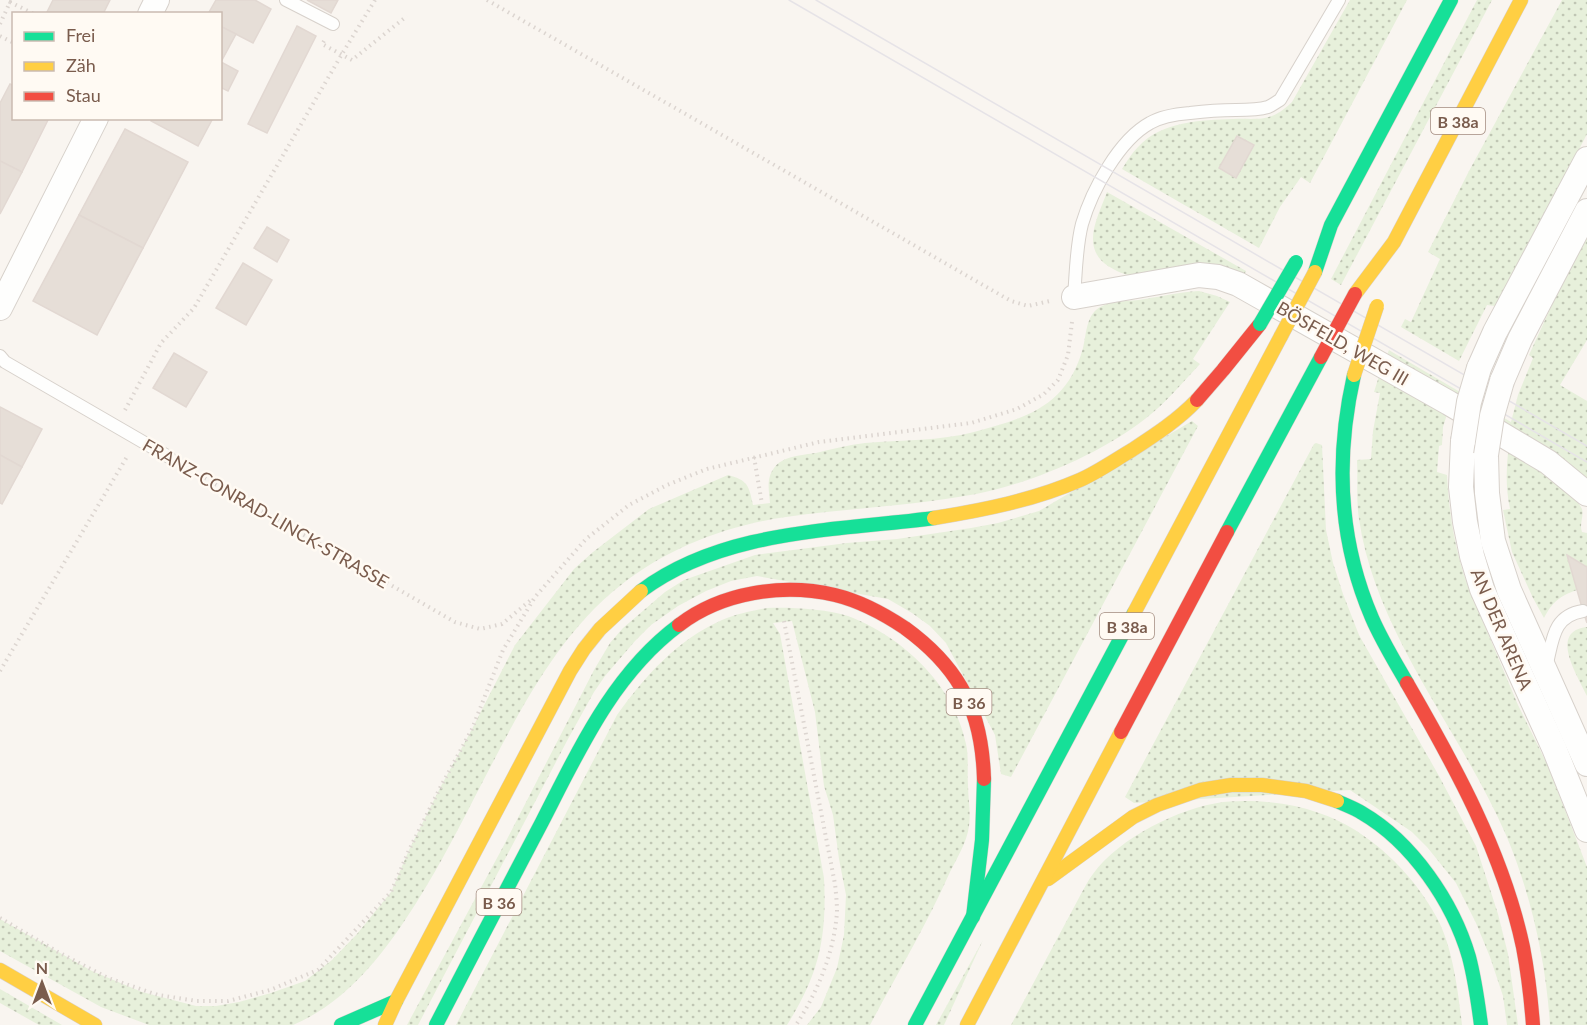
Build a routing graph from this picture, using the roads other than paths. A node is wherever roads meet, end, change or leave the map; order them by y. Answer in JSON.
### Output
{"nodes":[{"id":1,"x":286,"y":0,"type":"edge"},
{"id":2,"x":1339,"y":0,"type":"edge"},
{"id":3,"x":1451,"y":0,"type":"edge"},
{"id":4,"x":1521,"y":0,"type":"edge"},
{"id":5,"x":333,"y":24,"type":"dead end"},
{"id":6,"x":95,"y":120,"type":"edge"},
{"id":7,"x":1587,"y":159,"type":"edge"},
{"id":8,"x":1587,"y":212,"type":"edge"},
{"id":9,"x":1331,"y":225,"type":"junction"},
{"id":10,"x":1394,"y":242,"type":"junction"},
{"id":11,"x":1385,"y":274,"type":"dead end"},
{"id":12,"x":1074,"y":297,"type":"joint"},
{"id":13,"x":1378,"y":301,"type":"dead end"},
{"id":14,"x":0,"y":308,"type":"edge"},
{"id":15,"x":0,"y":356,"type":"edge"},
{"id":16,"x":169,"y":457,"type":"road end"},
{"id":17,"x":1587,"y":494,"type":"edge"},
{"id":18,"x":1583,"y":611,"type":"dead end"},
{"id":19,"x":1545,"y":671,"type":"junction"},
{"id":20,"x":1587,"y":764,"type":"edge"},
{"id":21,"x":1587,"y":830,"type":"edge"},
{"id":22,"x":1042,"y":884,"type":"junction"},
{"id":23,"x":974,"y":917,"type":"junction"},
{"id":24,"x":0,"y":970,"type":"edge"},
{"id":25,"x":396,"y":1001,"type":"junction"},
{"id":26,"x":95,"y":1025,"type":"edge"},
{"id":27,"x":341,"y":1025,"type":"edge"},
{"id":28,"x":385,"y":1025,"type":"edge"},
{"id":29,"x":436,"y":1025,"type":"edge"},
{"id":30,"x":915,"y":1025,"type":"edge"},
{"id":31,"x":967,"y":1025,"type":"edge"},
{"id":32,"x":1480,"y":1025,"type":"edge"},
{"id":33,"x":1533,"y":1025,"type":"edge"}],
"edges":[{"from":1,"to":5,"type":"lane"},
{"from":2,"to":12,"type":"lane"},
{"from":3,"to":9,"type":"main road","number":"B 38a"},
{"from":4,"to":10,"type":"main road","number":"B 38a"},
{"from":6,"to":14,"type":"street"},
{"from":7,"to":21,"type":"street","name":"AN DER ARENA","bridge":true},
{"from":8,"to":19,"type":"street","name":"AN DER ARENA","bridge":true},
{"from":9,"to":23,"type":"main road","number":"B 38a","bridge":true},
{"from":9,"to":25,"type":"main road","bridge":true},
{"from":10,"to":11,"type":"main road"},
{"from":10,"to":22,"type":"main road","number":"B 38a","bridge":true},
{"from":12,"to":17,"type":"street","name":"BÖSFELD, WEG III"},
{"from":13,"to":33,"type":"main road","bridge":true},
{"from":15,"to":16,"type":"lane","name":"FRANZ-CONRAD-LINCK-STRASSE"},
{"from":18,"to":19,"type":"lane"},
{"from":19,"to":20,"type":"street","name":"AN DER ARENA"},
{"from":22,"to":31,"type":"main road"},
{"from":22,"to":32,"type":"main road"},
{"from":23,"to":29,"type":"main road","number":"B 36"},
{"from":23,"to":30,"type":"main road","number":"B 36"},
{"from":24,"to":26,"type":"main road"},
{"from":25,"to":27,"type":"main road"},
{"from":25,"to":28,"type":"main road"}]}
